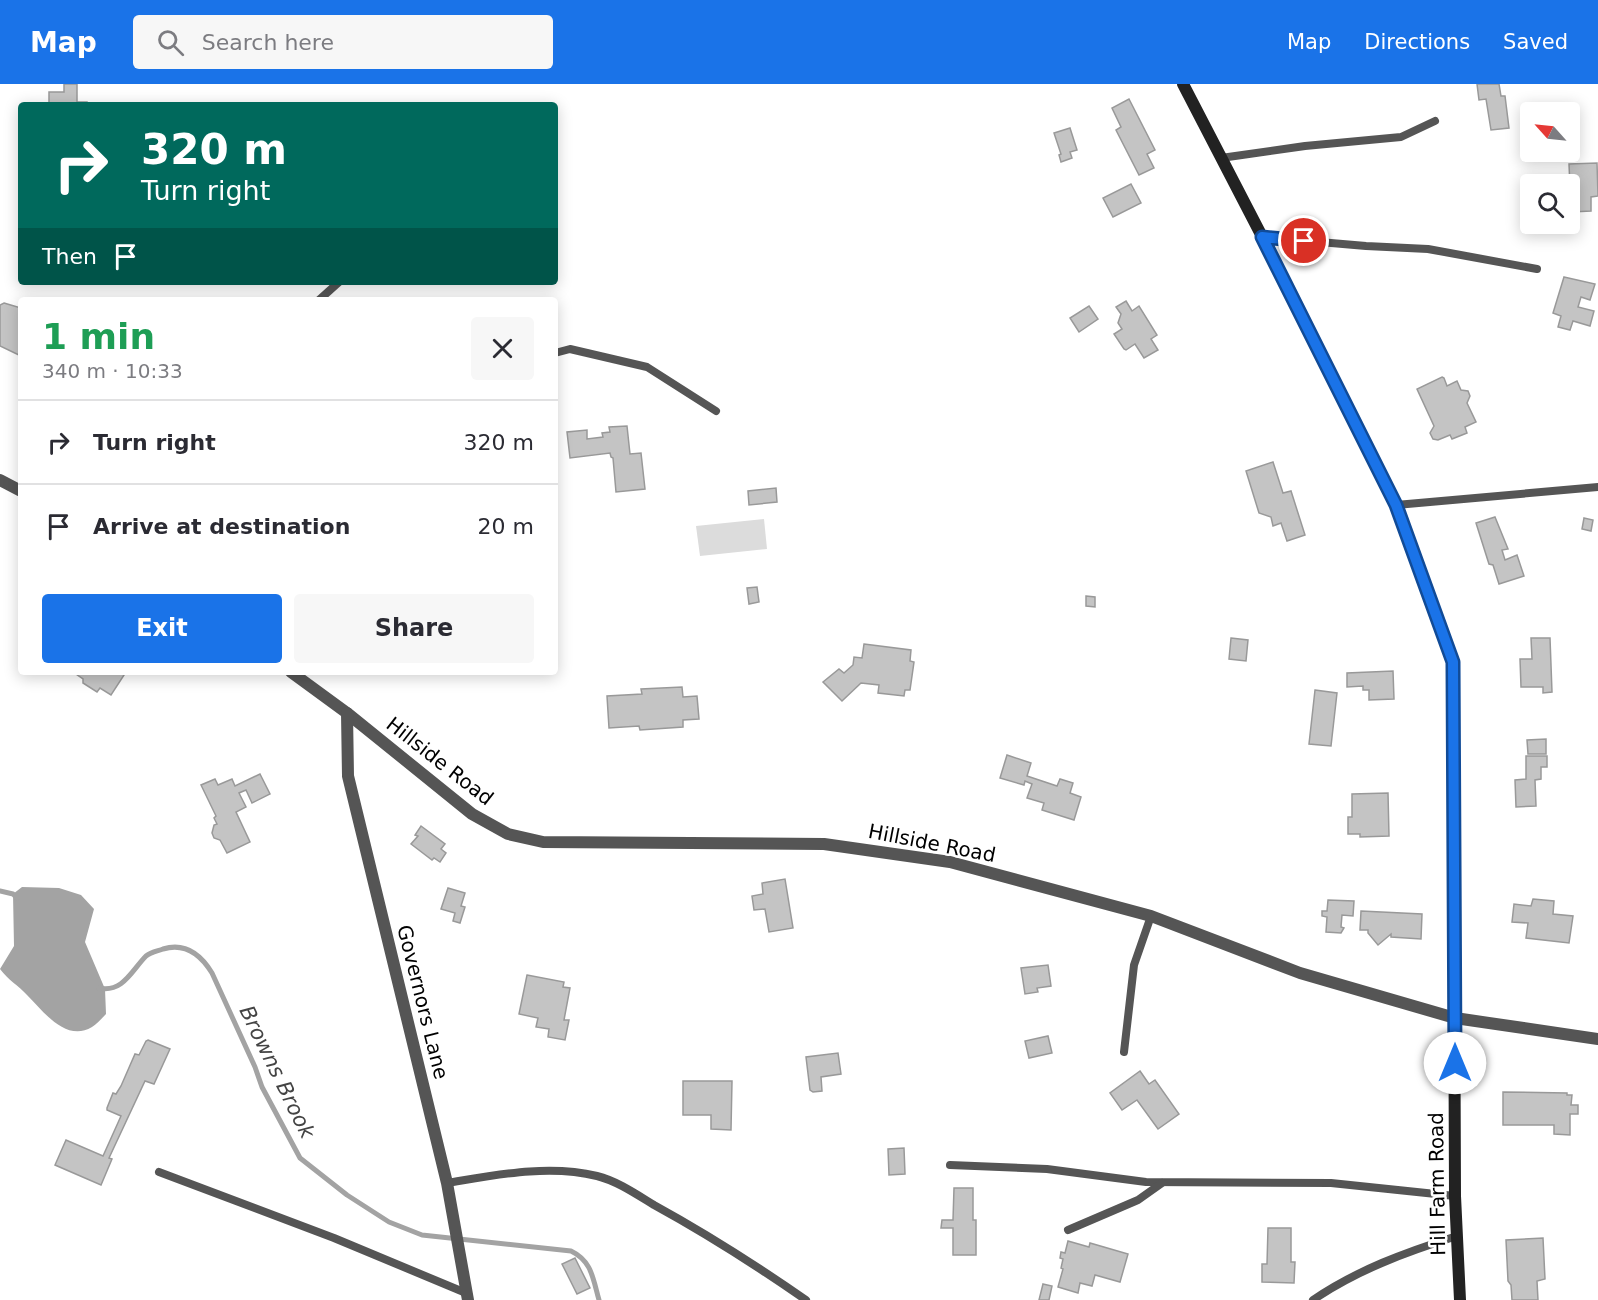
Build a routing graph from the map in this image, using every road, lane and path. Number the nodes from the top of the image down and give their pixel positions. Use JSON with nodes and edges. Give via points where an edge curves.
{"nodes":[{"id":1,"x":1183,"y":84,"type":"edge"},
{"id":2,"x":1435,"y":122,"type":"dead end"},
{"id":3,"x":1221,"y":158,"type":"junction"},
{"id":4,"x":1262,"y":237,"type":"junction"},
{"id":5,"x":1537,"y":269,"type":"dead end"},
{"id":6,"x":336,"y":285,"type":"edge"},
{"id":7,"x":323,"y":297,"type":"edge"},
{"id":8,"x":558,"y":352,"type":"edge"},
{"id":9,"x":716,"y":411,"type":"dead end"},
{"id":10,"x":0,"y":480,"type":"edge"},
{"id":11,"x":1598,"y":487,"type":"edge"},
{"id":12,"x":18,"y":489,"type":"edge"},
{"id":13,"x":1396,"y":505,"type":"junction"},
{"id":14,"x":295,"y":675,"type":"edge"},
{"id":15,"x":347,"y":713,"type":"junction"},
{"id":16,"x":1151,"y":916,"type":"junction"},
{"id":17,"x":1455,"y":1018,"type":"junction"},
{"id":18,"x":1598,"y":1039,"type":"edge"},
{"id":19,"x":1124,"y":1052,"type":"dead end"},
{"id":20,"x":950,"y":1165,"type":"dead end"},
{"id":21,"x":159,"y":1172,"type":"dead end"},
{"id":22,"x":447,"y":1182,"type":"junction"},
{"id":23,"x":1163,"y":1182,"type":"junction"},
{"id":24,"x":1455,"y":1196,"type":"junction"},
{"id":25,"x":1068,"y":1230,"type":"dead end"},
{"id":26,"x":1457,"y":1236,"type":"junction"},
{"id":27,"x":467,"y":1296,"type":"edge"},
{"id":28,"x":806,"y":1300,"type":"edge"},
{"id":29,"x":1313,"y":1300,"type":"edge"},
{"id":30,"x":1460,"y":1300,"type":"edge"}],
"edges":[{"from":1,"to":3,"type":"main road","name":"Hill Farm Road"},
{"from":2,"to":3,"type":"lane","via":[[1401,137]]},
{"from":3,"to":4,"type":"main road","name":"Hill Farm Road"},
{"from":4,"to":5,"type":"lane","via":[[1428,249]]},
{"from":4,"to":13,"type":"main road","name":"Hill Farm Road"},
{"from":6,"to":7,"type":"lane"},
{"from":8,"to":9,"type":"lane","via":[[570,349],[647,367]]},
{"from":10,"to":12,"type":"street"},
{"from":11,"to":13,"type":"lane"},
{"from":13,"to":17,"type":"main road","name":"Hill Farm Road","via":[[1453,662]]},
{"from":14,"to":15,"type":"street","name":"Hillside Road"},
{"from":15,"to":16,"type":"street","name":"Hillside Road","via":[[472,814],[508,834],[543,842],[824,844],[950,862]]},
{"from":15,"to":22,"type":"street","name":"Governors Lane","via":[[348,776]]},
{"from":16,"to":17,"type":"street","name":"Hillside Road","via":[[1300,973]]},
{"from":16,"to":19,"type":"lane","via":[[1134,965]]},
{"from":17,"to":18,"type":"street","name":"Hillside Road"},
{"from":17,"to":24,"type":"main road","name":"Hill Farm Road"},
{"from":20,"to":23,"type":"lane","via":[[1047,1169]]},
{"from":21,"to":27,"type":"lane","via":[[334,1238]]},
{"from":22,"to":27,"type":"street","name":"Governors Lane"},
{"from":22,"to":28,"type":"lane","via":[[522,1171],[598,1176],[681,1220]]},
{"from":23,"to":24,"type":"lane","via":[[1331,1183]]},
{"from":23,"to":25,"type":"lane","via":[[1138,1200]]},
{"from":24,"to":26,"type":"main road","name":"Hill Farm Road"},
{"from":26,"to":29,"type":"lane","via":[[1405,1252],[1338,1283]]},
{"from":26,"to":30,"type":"main road","name":"Hill Farm Road"}]}
